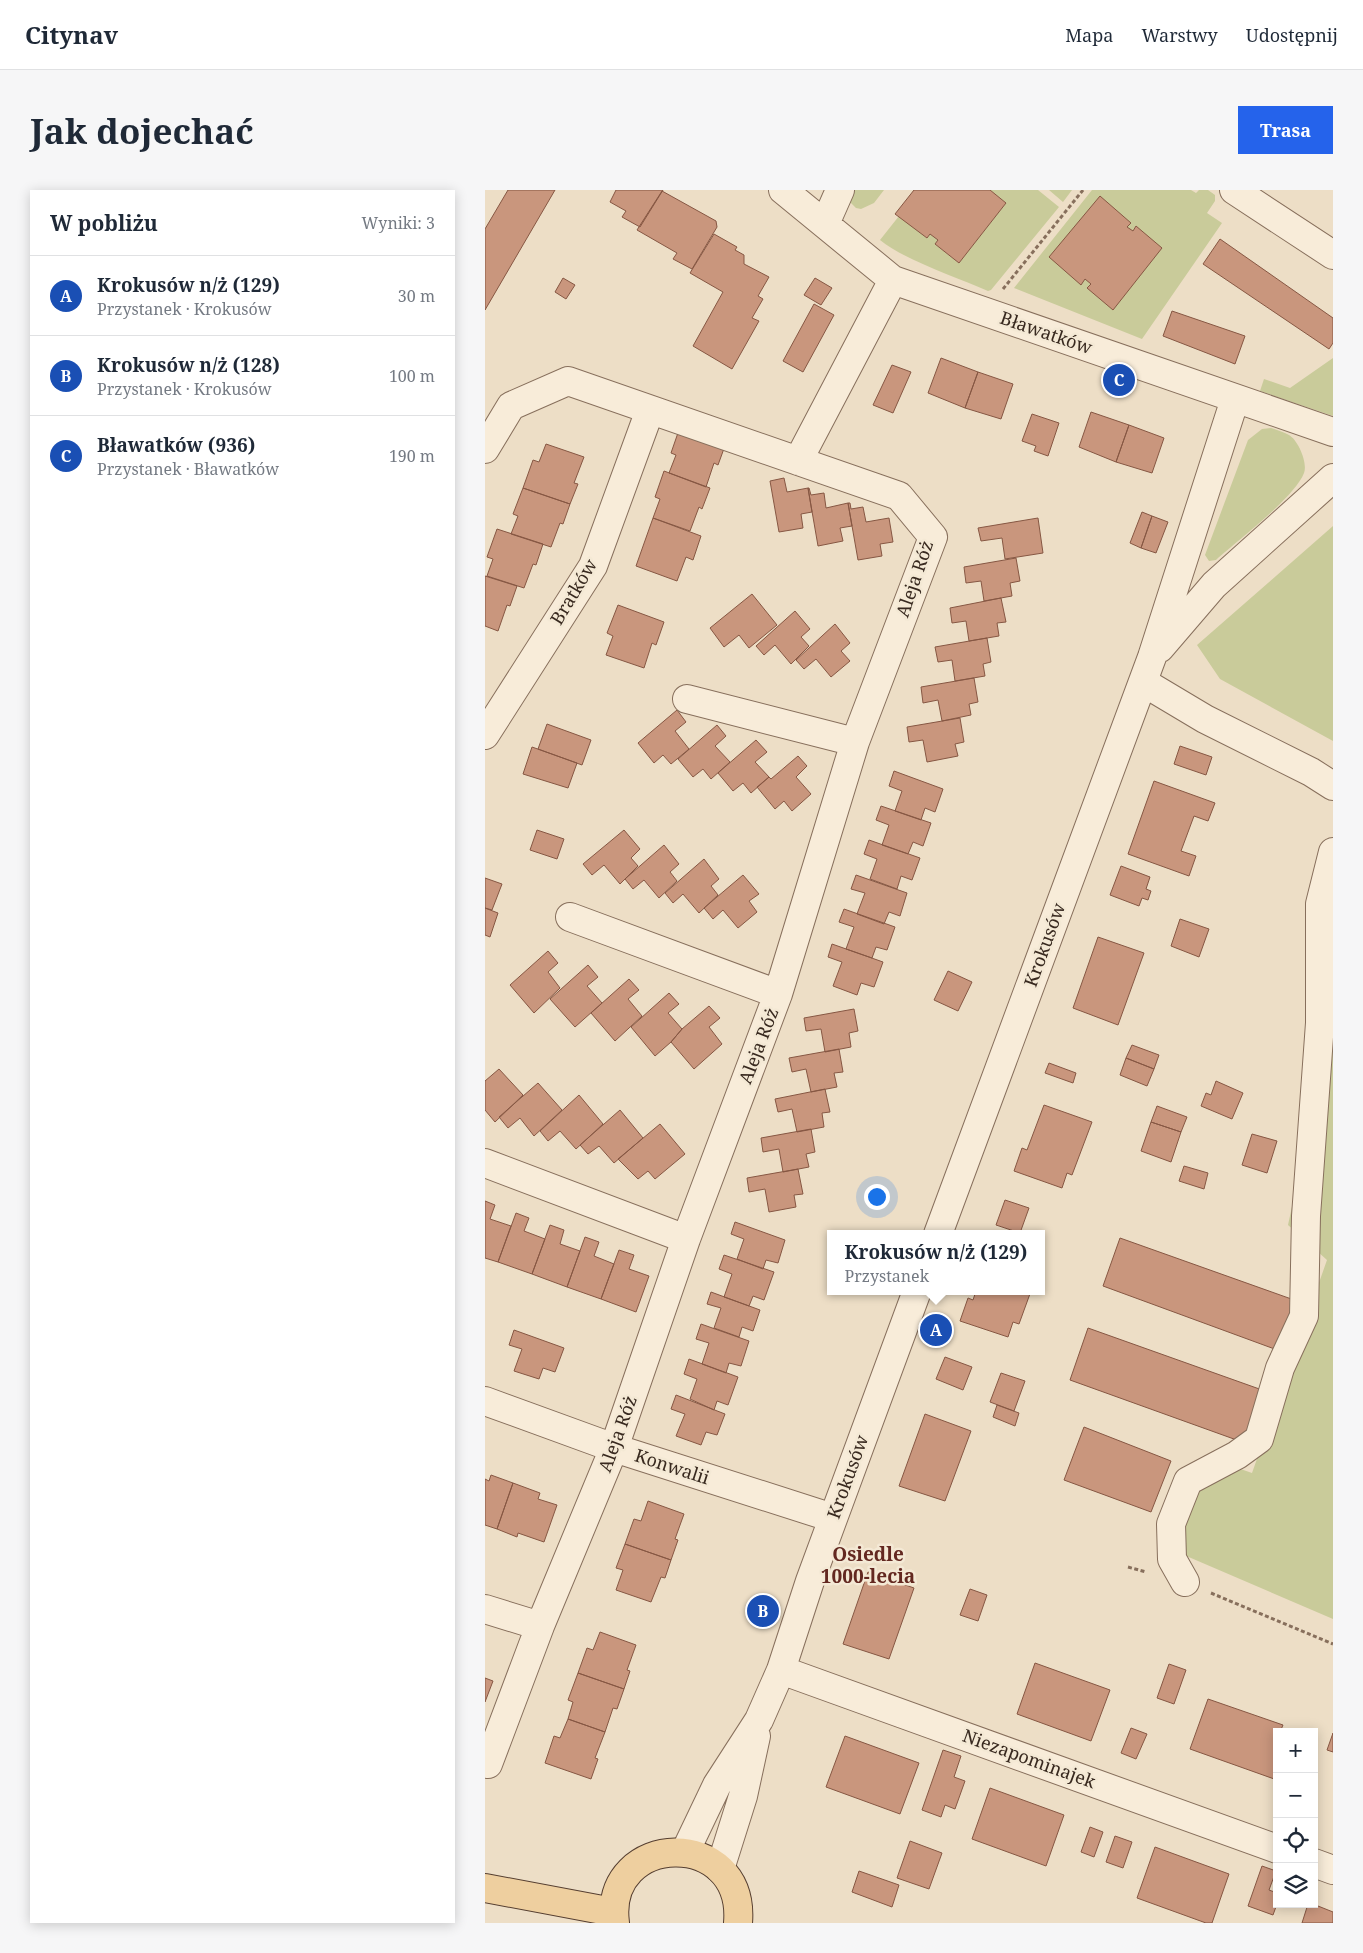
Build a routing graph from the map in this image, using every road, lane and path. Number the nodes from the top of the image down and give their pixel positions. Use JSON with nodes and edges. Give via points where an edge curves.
{"nodes":[{"id":1,"x":783,"y":190,"type":"edge"},
{"id":2,"x":839,"y":190,"type":"edge"},
{"id":3,"x":1083,"y":190,"type":"edge"},
{"id":4,"x":1234,"y":190,"type":"edge"},
{"id":5,"x":825,"y":224,"type":"junction"},
{"id":6,"x":1333,"y":255,"type":"edge"},
{"id":7,"x":893,"y":280,"type":"junction"},
{"id":8,"x":985,"y":312,"type":"junction"},
{"id":9,"x":1235,"y":399,"type":"junction"},
{"id":10,"x":650,"y":410,"type":"junction"},
{"id":11,"x":1333,"y":432,"type":"edge"},
{"id":12,"x":485,"y":449,"type":"edge"},
{"id":13,"x":798,"y":461,"type":"junction"},
{"id":14,"x":1333,"y":478,"type":"edge"},
{"id":15,"x":1152,"y":657,"type":"junction"},
{"id":16,"x":1143,"y":682,"type":"junction"},
{"id":17,"x":687,"y":700,"type":"dead end"},
{"id":18,"x":485,"y":735,"type":"edge"},
{"id":19,"x":855,"y":742,"type":"junction"},
{"id":20,"x":1333,"y":786,"type":"edge"},
{"id":21,"x":1333,"y":852,"type":"edge"},
{"id":22,"x":570,"y":917,"type":"dead end"},
{"id":23,"x":778,"y":994,"type":"junction"},
{"id":24,"x":485,"y":1163,"type":"edge"},
{"id":25,"x":939,"y":1230,"type":"edge"},
{"id":26,"x":687,"y":1239,"type":"junction"},
{"id":27,"x":916,"y":1295,"type":"edge"},
{"id":28,"x":485,"y":1401,"type":"edge"},
{"id":29,"x":614,"y":1448,"type":"junction"},
{"id":30,"x":833,"y":1518,"type":"junction"},
{"id":31,"x":1128,"y":1567,"type":"dead end"},
{"id":32,"x":1185,"y":1582,"type":"junction"},
{"id":33,"x":485,"y":1609,"type":"edge"},
{"id":34,"x":540,"y":1626,"type":"junction"},
{"id":35,"x":1333,"y":1644,"type":"edge"},
{"id":36,"x":781,"y":1670,"type":"junction"},
{"id":37,"x":759,"y":1720,"type":"junction"},
{"id":38,"x":488,"y":1764,"type":"dead end"},
{"id":39,"x":1273,"y":1848,"type":"edge"},
{"id":40,"x":685,"y":1852,"type":"junction"},
{"id":41,"x":1318,"y":1864,"type":"edge"},
{"id":42,"x":720,"y":1869,"type":"junction"},
{"id":43,"x":1333,"y":1870,"type":"edge"},
{"id":44,"x":485,"y":1888,"type":"edge"},
{"id":45,"x":614,"y":1917,"type":"edge"},
{"id":46,"x":738,"y":1923,"type":"edge"}],
"edges":[{"from":1,"to":5,"type":"street","name":"Bławatków"},
{"from":2,"to":5,"type":"street"},
{"from":3,"to":8,"type":"path"},
{"from":4,"to":6,"type":"street"},
{"from":5,"to":7,"type":"street","name":"Bławatków"},
{"from":7,"to":8,"type":"street","name":"Bławatków"},
{"from":7,"to":13,"type":"street"},
{"from":8,"to":9,"type":"street","name":"Bławatków"},
{"from":9,"to":11,"type":"street","name":"Bławatków"},
{"from":9,"to":15,"type":"street","name":"Krokusów"},
{"from":10,"to":12,"type":"street","name":"Aleja Róż","via":[[568,381],[511,406]]},
{"from":10,"to":13,"type":"street","name":"Aleja Róż"},
{"from":10,"to":18,"type":"street","name":"Bratków","via":[[593,566]]},
{"from":13,"to":19,"type":"street","name":"Aleja Róż","via":[[899,496],[933,537]]},
{"from":14,"to":15,"type":"street","via":[[1214,585]]},
{"from":15,"to":16,"type":"street","name":"Krokusów"},
{"from":16,"to":20,"type":"street","via":[[1205,719]]},
{"from":16,"to":25,"type":"street","name":"Krokusów"},
{"from":17,"to":19,"type":"street"},
{"from":19,"to":23,"type":"street","name":"Aleja Róż"},
{"from":21,"to":32,"type":"street","via":[[1320,904],[1320,1024],[1304,1316],[1280,1368],[1259,1439],[1237,1455],[1188,1481],[1171,1524],[1172,1559]]},
{"from":22,"to":23,"type":"street","name":"Aleja Róż"},
{"from":23,"to":26,"type":"street","name":"Aleja Róż"},
{"from":24,"to":26,"type":"street"},
{"from":26,"to":29,"type":"street","name":"Aleja Róż"},
{"from":27,"to":30,"type":"street","name":"Krokusów"},
{"from":28,"to":29,"type":"street","name":"Konwalii"},
{"from":29,"to":30,"type":"street","name":"Konwalii"},
{"from":29,"to":34,"type":"street","name":"Aleja Róż"},
{"from":30,"to":36,"type":"street","name":"Krokusów"},
{"from":31,"to":32,"type":"path"},
{"from":32,"to":35,"type":"path"},
{"from":33,"to":34,"type":"street"},
{"from":34,"to":38,"type":"street","name":"Aleja Róż"},
{"from":36,"to":37,"type":"street","name":"Krokusów"},
{"from":36,"to":39,"type":"street","name":"Niezapominajek"},
{"from":37,"to":40,"type":"street","name":"Krokusów","via":[[717,1785]]},
{"from":37,"to":42,"type":"street","name":"Krokusów","via":[[743,1796]]},
{"from":40,"to":42,"type":"main road","via":[[702,1856]]},
{"from":40,"to":45,"type":"main road","via":[[667,1852],[636,1866],[620,1887]]},
{"from":41,"to":43,"type":"street"},
{"from":42,"to":46,"type":"main road","via":[[736,1894]]},
{"from":44,"to":45,"type":"main road"}]}
